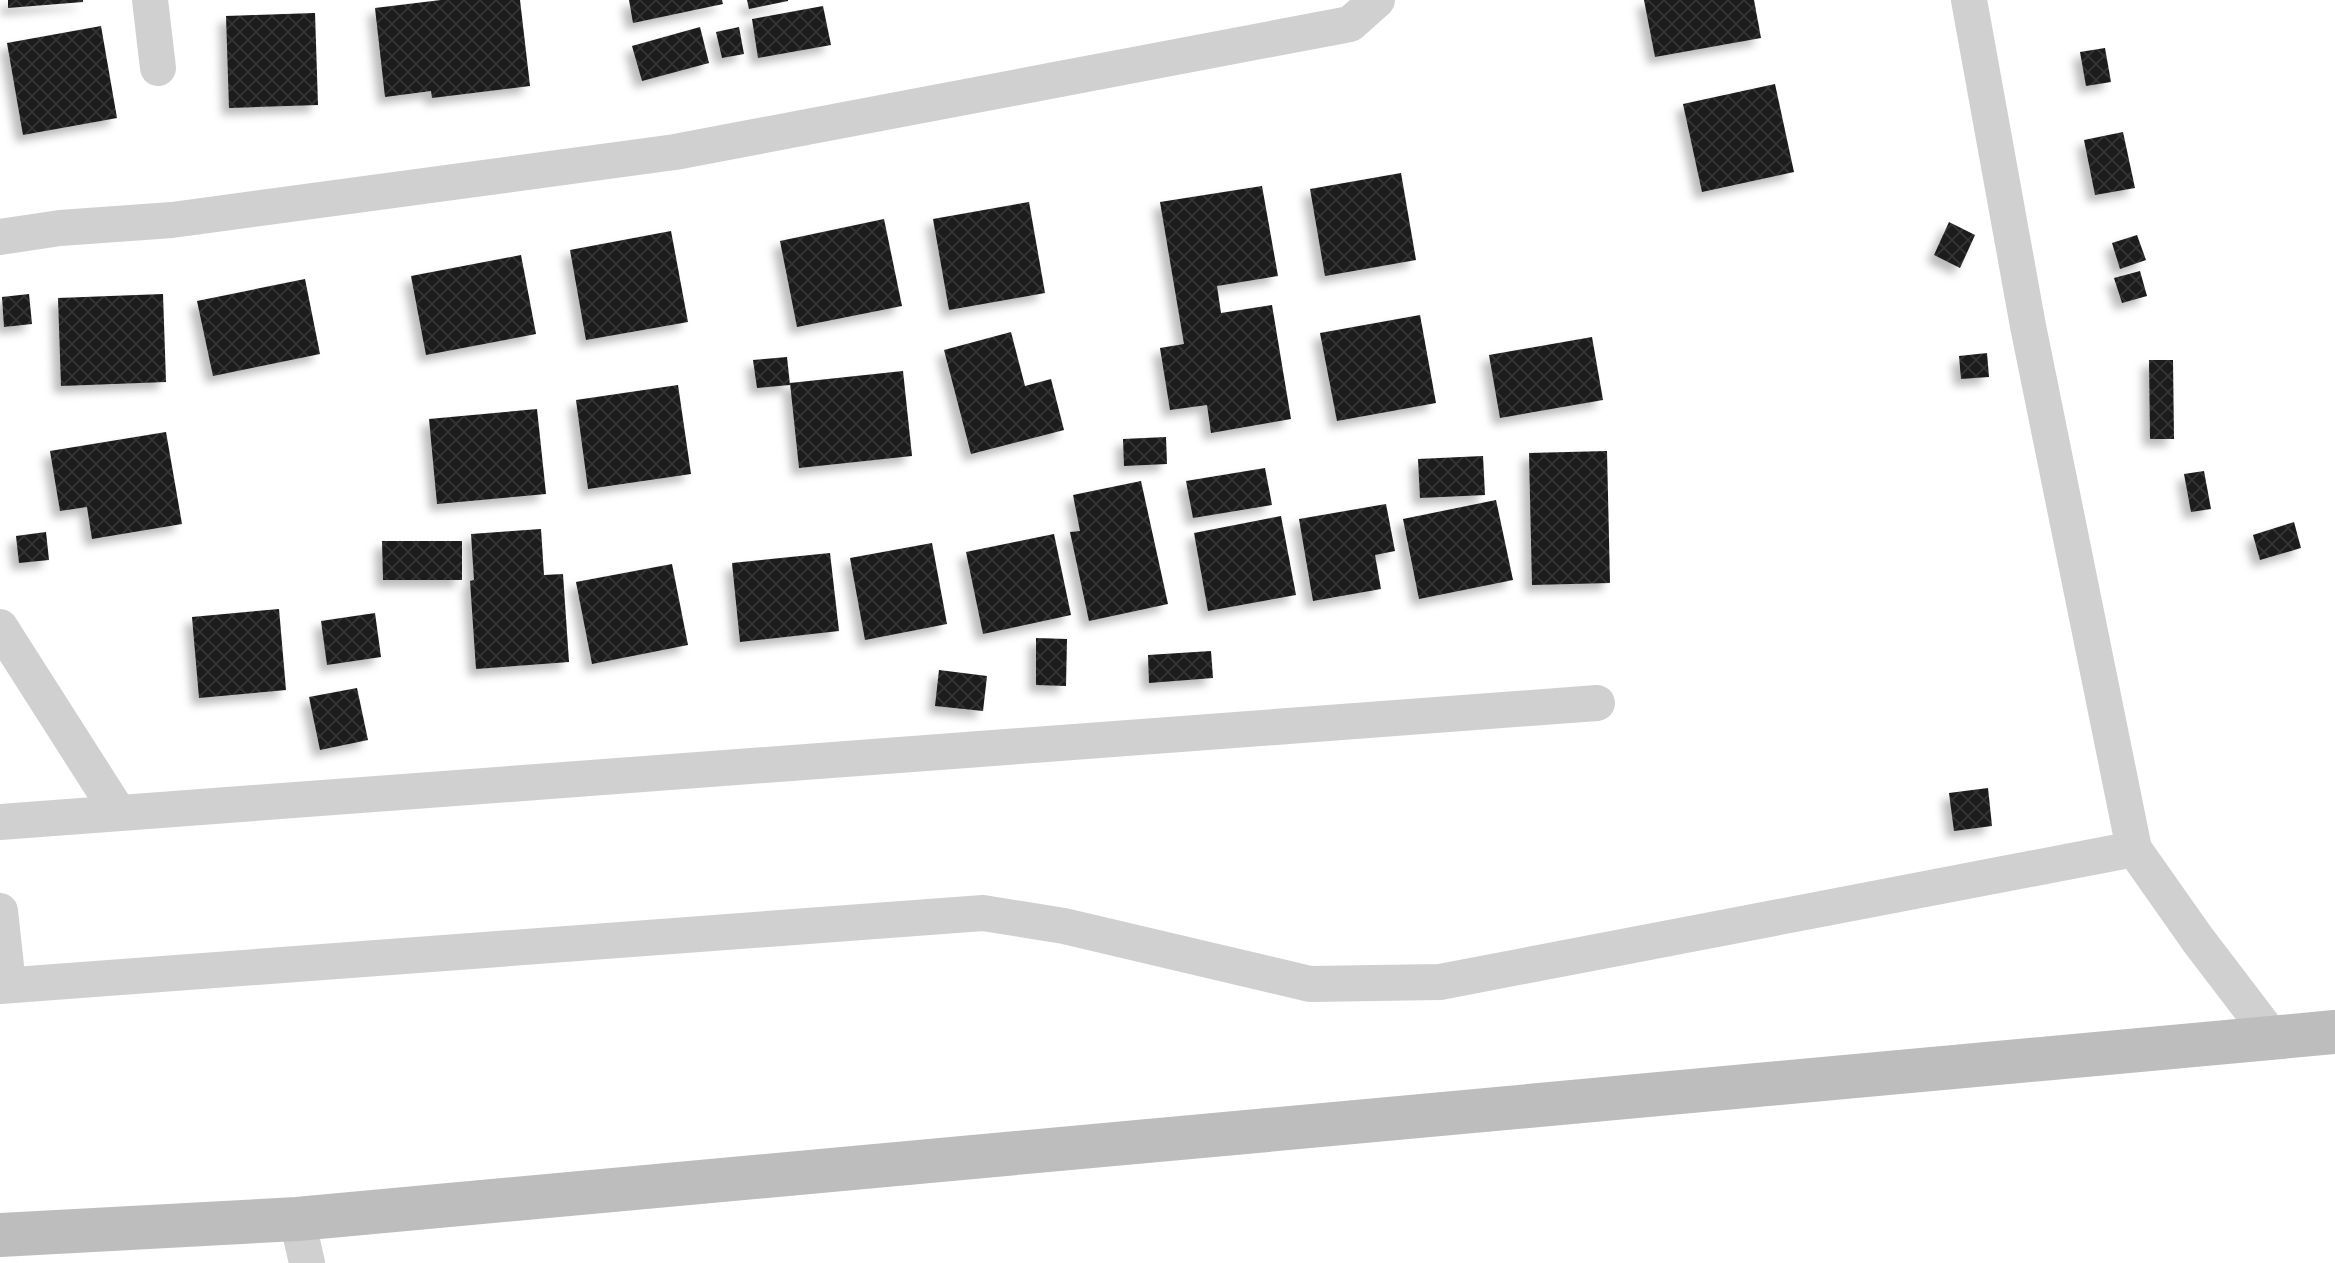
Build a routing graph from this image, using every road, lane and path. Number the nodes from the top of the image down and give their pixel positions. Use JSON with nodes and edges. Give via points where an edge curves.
{"nodes":[{"id":1,"x":150,"y":0,"type":"edge"},
{"id":2,"x":1377,"y":0,"type":"edge"},
{"id":3,"x":1969,"y":0,"type":"edge"},
{"id":4,"x":158,"y":68,"type":"dead end"},
{"id":5,"x":0,"y":237,"type":"edge"},
{"id":6,"x":0,"y":627,"type":"edge"},
{"id":7,"x":1597,"y":703,"type":"dead end"},
{"id":8,"x":118,"y":812,"type":"junction"},
{"id":9,"x":0,"y":822,"type":"edge"},
{"id":10,"x":2134,"y":849,"type":"junction"},
{"id":11,"x":0,"y":911,"type":"edge"},
{"id":12,"x":4,"y":985,"type":"edge"},
{"id":13,"x":2335,"y":1032,"type":"edge"},
{"id":14,"x":2272,"y":1037,"type":"junction"},
{"id":15,"x":297,"y":1219,"type":"junction"},
{"id":16,"x":0,"y":1235,"type":"edge"},
{"id":17,"x":307,"y":1263,"type":"edge"}],
"edges":[{"from":1,"to":4,"type":"street"},
{"from":2,"to":5,"type":"street","via":[[1350,24],[675,152],[172,220]]},
{"from":3,"to":10,"type":"street","via":[[2028,326]]},
{"from":6,"to":8,"type":"street"},
{"from":7,"to":8,"type":"street"},
{"from":8,"to":9,"type":"street"},
{"from":10,"to":12,"type":"street","via":[[1440,982],[1310,984],[1064,926],[983,913]]},
{"from":10,"to":14,"type":"street"},
{"from":11,"to":12,"type":"street"},
{"from":13,"to":14,"type":"main road"},
{"from":14,"to":15,"type":"main road"},
{"from":15,"to":16,"type":"main road"},
{"from":15,"to":17,"type":"street"}]}
